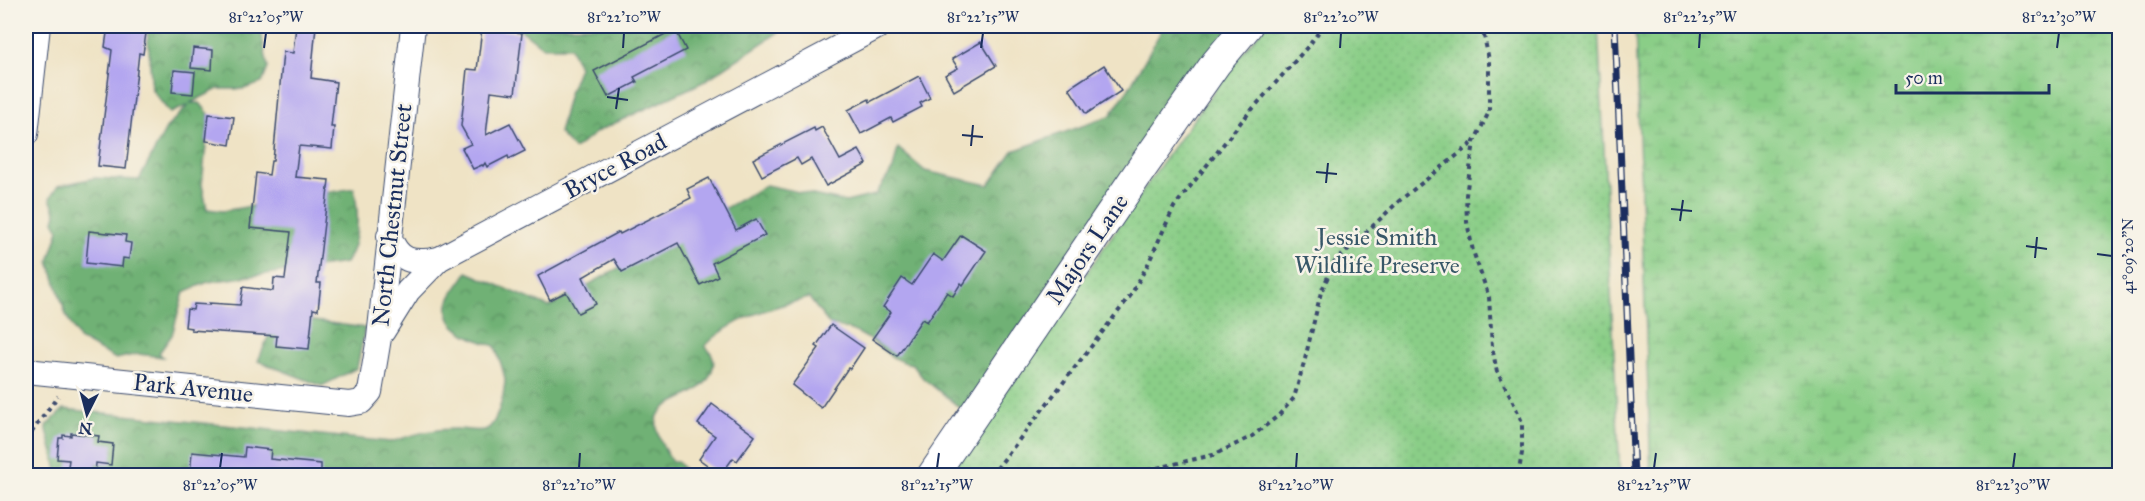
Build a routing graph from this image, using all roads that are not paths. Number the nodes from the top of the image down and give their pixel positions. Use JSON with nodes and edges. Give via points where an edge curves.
{"nodes":[{"id":1,"x":413,"y":26,"type":"edge"},
{"id":2,"x":879,"y":26,"type":"edge"},
{"id":3,"x":1247,"y":26,"type":"edge"},
{"id":4,"x":33,"y":30,"type":"edge"},
{"id":5,"x":26,"y":134,"type":"edge"},
{"id":6,"x":389,"y":236,"type":"junction"},
{"id":7,"x":438,"y":260,"type":"junction"},
{"id":8,"x":379,"y":338,"type":"junction"},
{"id":9,"x":26,"y":371,"type":"edge"},
{"id":10,"x":361,"y":402,"type":"joint"},
{"id":11,"x":932,"y":476,"type":"edge"}],
"edges":[{"from":1,"to":6,"type":"street","name":"North Chestnut Street"},
{"from":2,"to":7,"type":"street","name":"Bryce Road"},
{"from":3,"to":11,"type":"street","name":"Majors Lane","via":[[1139,172]]},
{"from":4,"to":5,"type":"street"},
{"from":6,"to":7,"type":"street","via":[[402,257],[423,262]]},
{"from":6,"to":8,"type":"street","name":"North Chestnut Street"},
{"from":7,"to":8,"type":"street","name":"Bryce Road","via":[[408,291]]},
{"from":8,"to":10,"type":"street","name":"North Chestnut Street","via":[[370,392]]},
{"from":9,"to":10,"type":"street","name":"Park Avenue","via":[[349,404]]}]}
